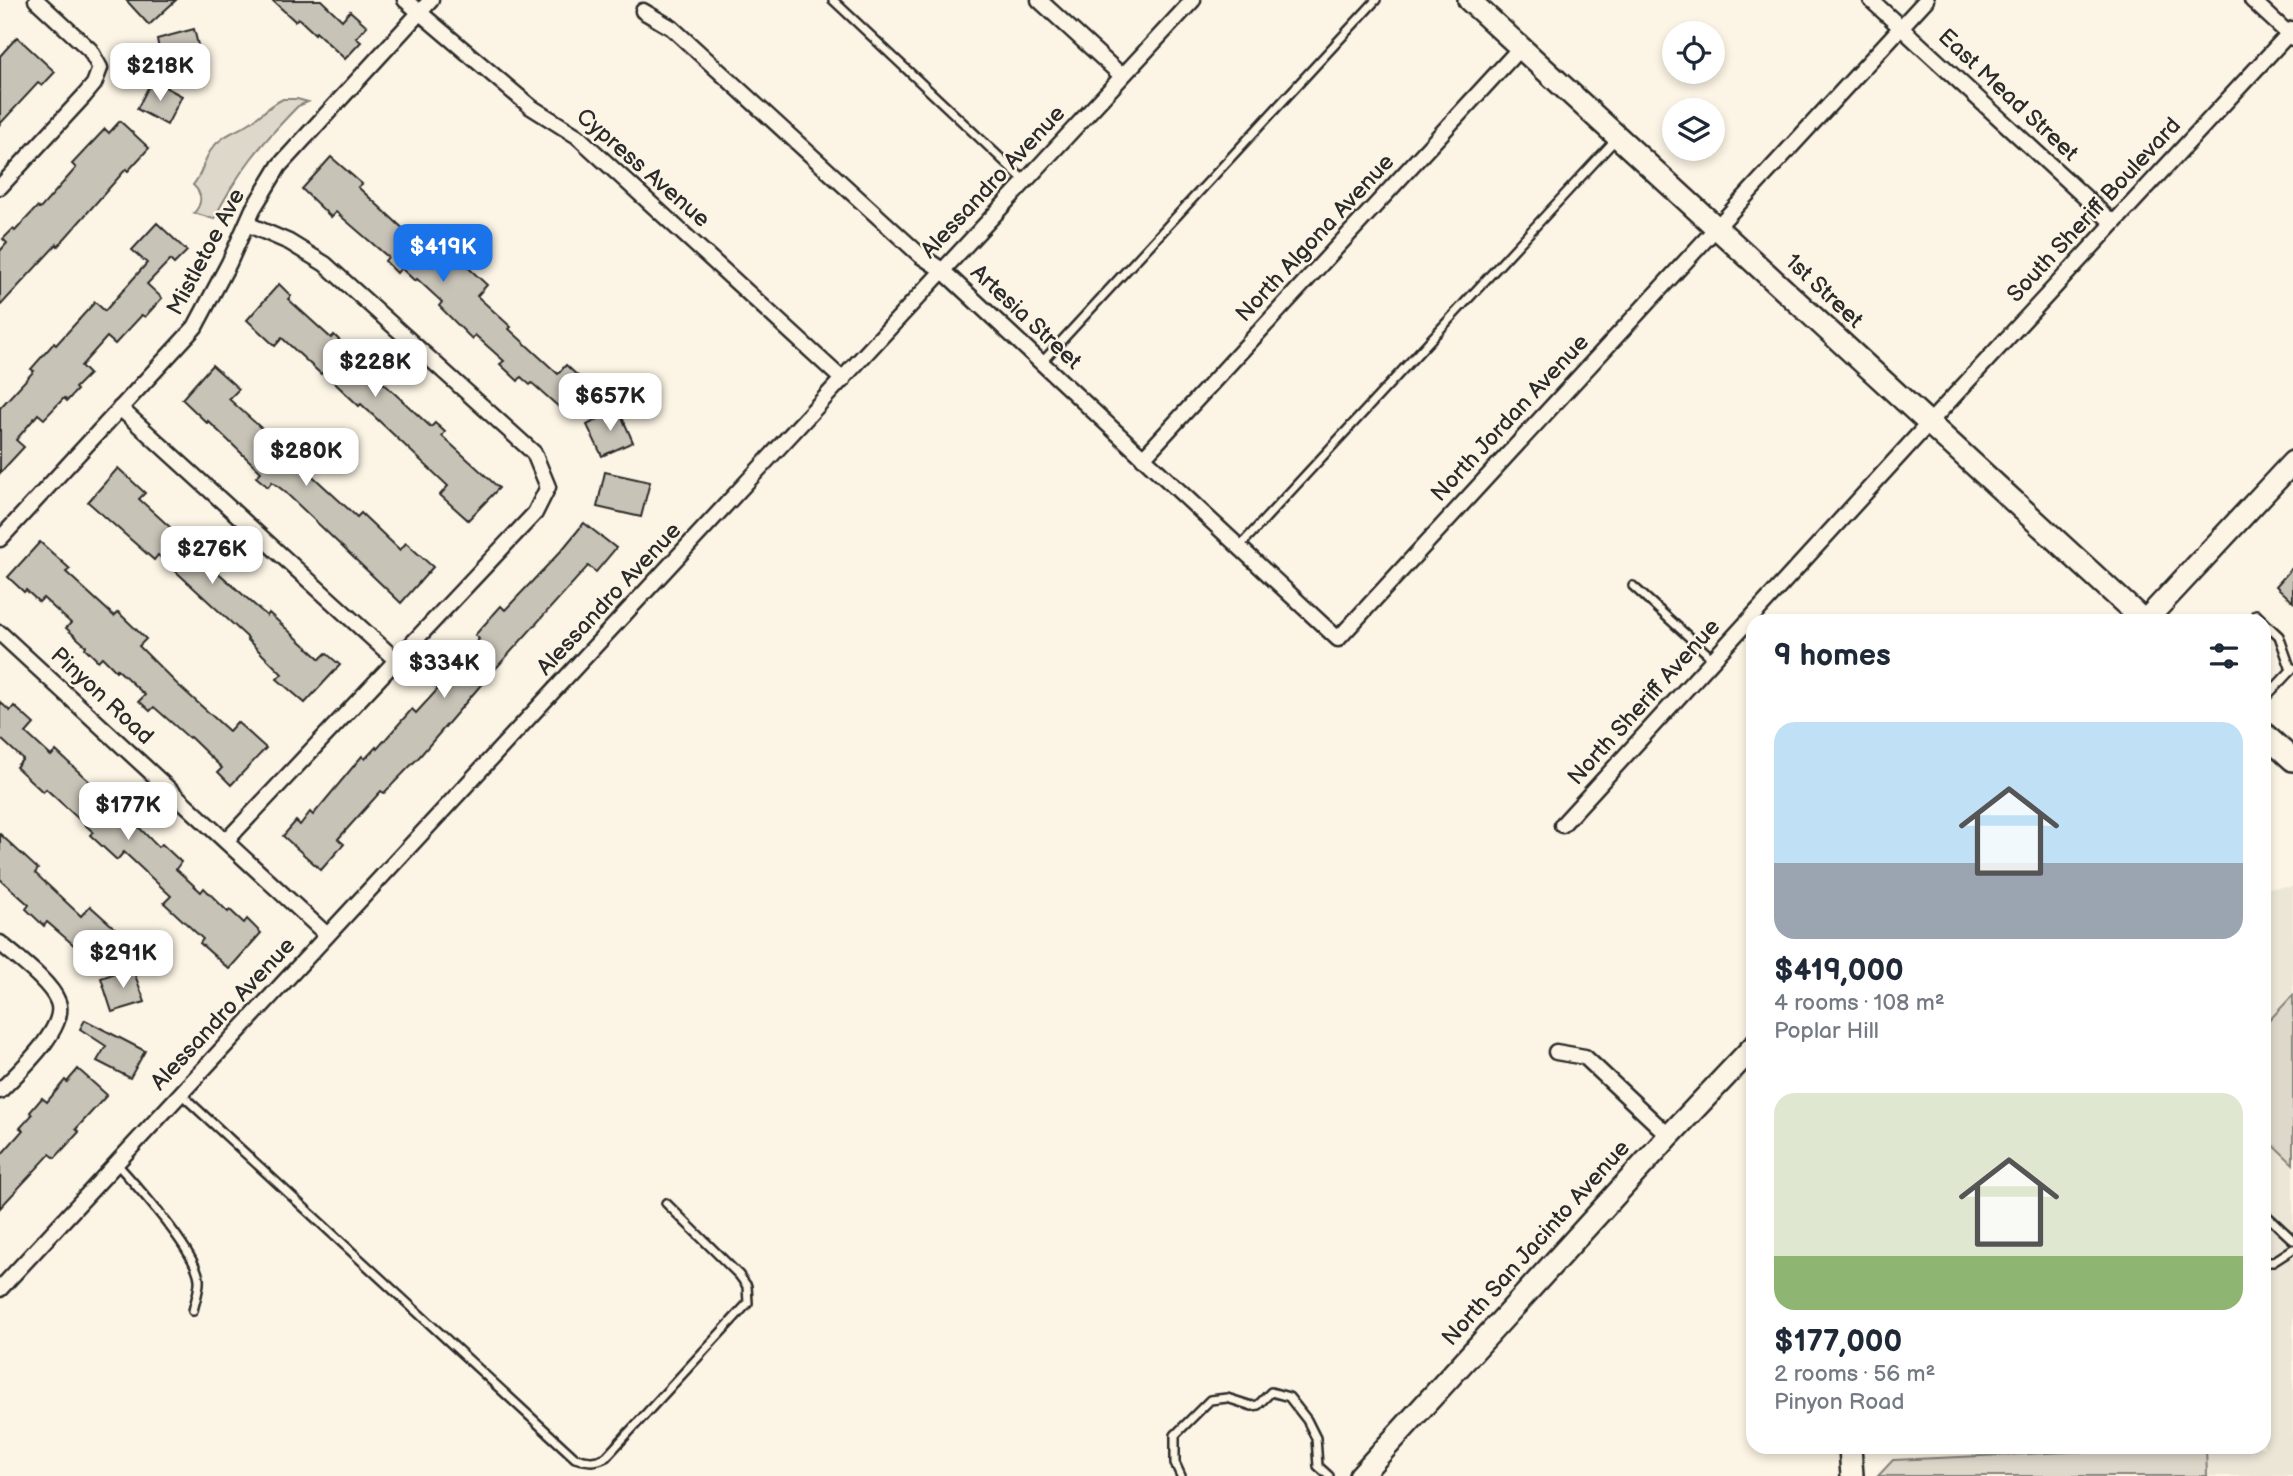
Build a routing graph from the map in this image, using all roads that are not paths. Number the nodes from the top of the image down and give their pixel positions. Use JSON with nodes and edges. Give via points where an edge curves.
{"nodes":[{"id":1,"x":36,"y":0,"type":"edge"},
{"id":2,"x":405,"y":0,"type":"edge"},
{"id":3,"x":431,"y":0,"type":"edge"},
{"id":4,"x":833,"y":0,"type":"edge"},
{"id":5,"x":1039,"y":0,"type":"edge"},
{"id":6,"x":1193,"y":0,"type":"edge"},
{"id":7,"x":1376,"y":0,"type":"edge"},
{"id":8,"x":1469,"y":0,"type":"edge"},
{"id":9,"x":1871,"y":0,"type":"edge"},
{"id":10,"x":1926,"y":0,"type":"edge"},
{"id":11,"x":2252,"y":0,"type":"edge"},
{"id":12,"x":643,"y":11,"type":"dead end"},
{"id":13,"x":419,"y":13,"type":"junction"},
{"id":14,"x":1901,"y":27,"type":"junction"},
{"id":15,"x":2291,"y":33,"type":"edge"},
{"id":16,"x":1520,"y":48,"type":"junction"},
{"id":17,"x":1122,"y":76,"type":"junction"},
{"id":18,"x":1617,"y":137,"type":"junction"},
{"id":19,"x":1025,"y":181,"type":"junction"},
{"id":20,"x":0,"y":187,"type":"edge"},
{"id":21,"x":2113,"y":223,"type":"junction"},
{"id":22,"x":247,"y":224,"type":"junction"},
{"id":23,"x":1716,"y":228,"type":"junction"},
{"id":24,"x":942,"y":270,"type":"junction"},
{"id":25,"x":1041,"y":363,"type":"junction"},
{"id":26,"x":843,"y":380,"type":"junction"},
{"id":27,"x":120,"y":408,"type":"junction"},
{"id":28,"x":1929,"y":423,"type":"junction"},
{"id":29,"x":1143,"y":458,"type":"junction"},
{"id":30,"x":2293,"y":462,"type":"edge"},
{"id":31,"x":0,"y":539,"type":"edge"},
{"id":32,"x":1239,"y":547,"type":"junction"},
{"id":33,"x":1633,"y":586,"type":"dead end"},
{"id":34,"x":1754,"y":614,"type":"edge"},
{"id":35,"x":2136,"y":614,"type":"edge"},
{"id":36,"x":2151,"y":614,"type":"edge"},
{"id":37,"x":1746,"y":623,"type":"edge"},
{"id":38,"x":2271,"y":629,"type":"edge"},
{"id":39,"x":0,"y":633,"type":"edge"},
{"id":40,"x":1338,"y":639,"type":"joint"},
{"id":41,"x":1713,"y":659,"type":"junction"},
{"id":42,"x":396,"y":660,"type":"junction"},
{"id":43,"x":2292,"y":669,"type":"edge"},
{"id":44,"x":2271,"y":692,"type":"edge"},
{"id":45,"x":2271,"y":740,"type":"edge"},
{"id":46,"x":2293,"y":760,"type":"edge"},
{"id":47,"x":1562,"y":825,"type":"dead end"},
{"id":48,"x":226,"y":841,"type":"junction"},
{"id":49,"x":327,"y":935,"type":"junction"},
{"id":50,"x":0,"y":943,"type":"edge"},
{"id":51,"x":1556,"y":1052,"type":"dead end"},
{"id":52,"x":1746,"y":1054,"type":"edge"},
{"id":53,"x":0,"y":1091,"type":"edge"},
{"id":54,"x":181,"y":1093,"type":"junction"},
{"id":55,"x":1669,"y":1136,"type":"junction"},
{"id":56,"x":117,"y":1163,"type":"junction"},
{"id":57,"x":666,"y":1203,"type":"dead end"},
{"id":58,"x":2271,"y":1220,"type":"edge"},
{"id":59,"x":2293,"y":1240,"type":"edge"},
{"id":60,"x":2293,"y":1249,"type":"edge"},
{"id":61,"x":2271,"y":1262,"type":"edge"},
{"id":62,"x":0,"y":1289,"type":"edge"},
{"id":63,"x":193,"y":1311,"type":"dead end"},
{"id":64,"x":1850,"y":1454,"type":"edge"},
{"id":65,"x":1181,"y":1476,"type":"edge"},
{"id":66,"x":1329,"y":1476,"type":"edge"},
{"id":67,"x":1360,"y":1476,"type":"edge"},
{"id":68,"x":1852,"y":1476,"type":"edge"}],
"edges":[{"from":1,"to":20,"type":"street","via":[[90,50],[100,68],[94,84]]},
{"from":2,"to":13,"type":"street","name":"Cypress Avenue"},
{"from":3,"to":13,"type":"street","name":"Mistletoe Ave"},
{"from":4,"to":19,"type":"lane"},
{"from":5,"to":17,"type":"street"},
{"from":6,"to":17,"type":"street","name":"Alessandro Avenue"},
{"from":7,"to":25,"type":"lane"},
{"from":8,"to":16,"type":"street","name":"1st Street"},
{"from":9,"to":14,"type":"street","name":"East Mead Street"},
{"from":10,"to":14,"type":"street","name":"North Jordan Avenue"},
{"from":11,"to":15,"type":"street"},
{"from":12,"to":24,"type":"street","name":"Artesia Street","via":[[672,28],[921,256]]},
{"from":13,"to":22,"type":"street","name":"Mistletoe Ave","via":[[279,166]]},
{"from":13,"to":26,"type":"street","name":"Cypress Avenue","via":[[531,107],[577,136]]},
{"from":14,"to":21,"type":"street","name":"East Mead Street"},
{"from":14,"to":23,"type":"street","name":"North Jordan Avenue"},
{"from":15,"to":21,"type":"street","name":"South Sheriff Boulevard"},
{"from":16,"to":18,"type":"street","name":"1st Street"},
{"from":16,"to":29,"type":"street","name":"North Algona Avenue"},
{"from":17,"to":19,"type":"street","name":"Alessandro Avenue"},
{"from":18,"to":23,"type":"street","name":"1st Street"},
{"from":18,"to":32,"type":"lane"},
{"from":19,"to":24,"type":"street","name":"Alessandro Avenue"},
{"from":21,"to":28,"type":"street","name":"South Sheriff Boulevard"},
{"from":22,"to":27,"type":"street","name":"Mistletoe Ave","via":[[195,327]]},
{"from":22,"to":42,"type":"street","via":[[326,264],[534,453],[548,487],[536,513]]},
{"from":23,"to":28,"type":"street","name":"1st Street"},
{"from":23,"to":40,"type":"street","name":"North Jordan Avenue"},
{"from":24,"to":25,"type":"street","name":"Artesia Street"},
{"from":24,"to":26,"type":"street","name":"Alessandro Avenue"},
{"from":25,"to":29,"type":"street","name":"Artesia Street"},
{"from":26,"to":49,"type":"street","name":"Alessandro Avenue"},
{"from":27,"to":31,"type":"street","name":"Mistletoe Ave"},
{"from":27,"to":42,"type":"street"},
{"from":28,"to":34,"type":"street","name":"North Sheriff Avenue"},
{"from":28,"to":35,"type":"street","name":"1st Street"},
{"from":29,"to":32,"type":"street","name":"Artesia Street"},
{"from":30,"to":36,"type":"street"},
{"from":32,"to":40,"type":"street","name":"Artesia Street"},
{"from":33,"to":41,"type":"lane"},
{"from":37,"to":41,"type":"street","name":"North Sheriff Avenue"},
{"from":38,"to":43,"type":"lane","via":[[2279,636]]},
{"from":39,"to":48,"type":"street","name":"Pinyon Road"},
{"from":41,"to":47,"type":"street","name":"North Sheriff Avenue"},
{"from":42,"to":48,"type":"street"},
{"from":43,"to":44,"type":"lane"},
{"from":45,"to":46,"type":"street"},
{"from":48,"to":49,"type":"street","name":"Pinyon Road"},
{"from":49,"to":54,"type":"street","name":"Alessandro Avenue"},
{"from":50,"to":53,"type":"street","via":[[47,986],[60,1014],[54,1030]]},
{"from":51,"to":55,"type":"street","via":[[1585,1057]]},
{"from":52,"to":55,"type":"street","name":"North San Jacinto Avenue"},
{"from":54,"to":56,"type":"street","name":"Alessandro Avenue"},
{"from":54,"to":57,"type":"lane","via":[[575,1458],[598,1461],[606,1457],[748,1303],[747,1286],[739,1275]]},
{"from":55,"to":67,"type":"street","name":"North San Jacinto Avenue"},
{"from":56,"to":62,"type":"street","name":"Alessandro Avenue"},
{"from":56,"to":63,"type":"lane","via":[[152,1202],[195,1266],[199,1280]]},
{"from":58,"to":59,"type":"lane"},
{"from":60,"to":61,"type":"lane"},
{"from":64,"to":68,"type":"street"},
{"from":65,"to":66,"type":"lane","via":[[1175,1463],[1175,1435],[1210,1400],[1227,1398],[1252,1406],[1271,1392],[1289,1397],[1307,1420],[1316,1438],[1318,1466]]}]}
